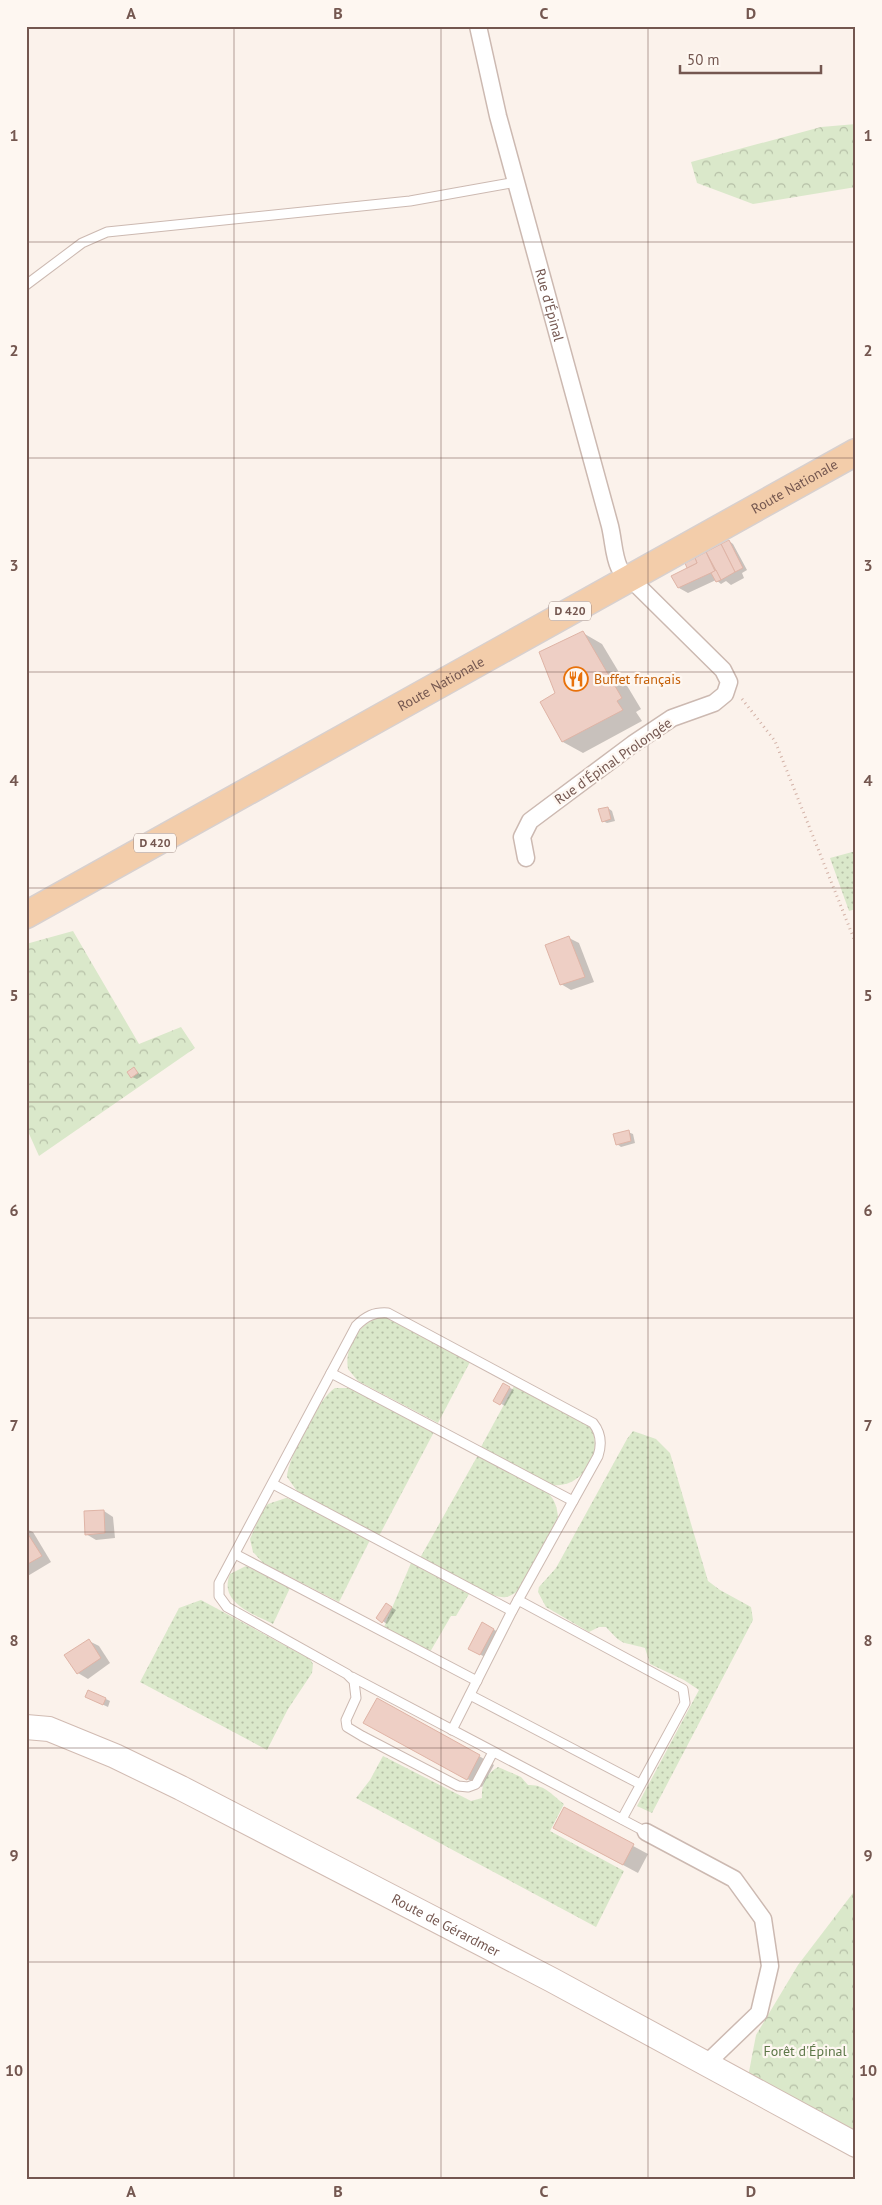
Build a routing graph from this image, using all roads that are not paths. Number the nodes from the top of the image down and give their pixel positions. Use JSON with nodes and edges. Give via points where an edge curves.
{"nodes":[{"id":1,"x":478,"y":26,"type":"edge"},
{"id":2,"x":516,"y":182,"type":"junction"},
{"id":3,"x":26,"y":285,"type":"edge"},
{"id":4,"x":856,"y":452,"type":"edge"},
{"id":5,"x":626,"y":580,"type":"junction"},
{"id":6,"x":526,"y":858,"type":"dead end"},
{"id":7,"x":26,"y":915,"type":"edge"},
{"id":8,"x":331,"y":1373,"type":"junction"},
{"id":9,"x":273,"y":1484,"type":"junction"},
{"id":10,"x":573,"y":1501,"type":"junction"},
{"id":11,"x":235,"y":1554,"type":"junction"},
{"id":12,"x":518,"y":1600,"type":"junction"},
{"id":13,"x":512,"y":1611,"type":"junction"},
{"id":14,"x":347,"y":1674,"type":"junction"},
{"id":15,"x":477,"y":1681,"type":"junction"},
{"id":16,"x":470,"y":1696,"type":"junction"},
{"id":17,"x":26,"y":1727,"type":"edge"},
{"id":18,"x":452,"y":1730,"type":"junction"},
{"id":19,"x":493,"y":1752,"type":"junction"},
{"id":20,"x":640,"y":1784,"type":"junction"},
{"id":21,"x":622,"y":1819,"type":"junction"},
{"id":22,"x":646,"y":1832,"type":"joint"},
{"id":23,"x":706,"y":2064,"type":"junction"},
{"id":24,"x":856,"y":2145,"type":"edge"}],
"edges":[{"from":1,"to":2,"type":"street","name":"Rue d’Épinal"},
{"from":2,"to":3,"type":"lane","via":[[410,201],[107,232],[82,243]]},
{"from":2,"to":5,"type":"street","name":"Rue d’Épinal","via":[[620,572]]},
{"from":4,"to":5,"type":"main road","name":"Route Nationale","number":"D 420"},
{"from":5,"to":6,"type":"street","name":"Rue d'Épinal Prolongée","via":[[638,586],[724,670],[729,682],[725,694],[714,703],[672,718],[656,728],[530,821],[522,837]]},
{"from":5,"to":7,"type":"main road","name":"Route Nationale","number":"D 420"},
{"from":8,"to":9,"type":"lane"},
{"from":8,"to":10,"type":"lane"},
{"from":8,"to":10,"type":"lane","via":[[356,1326],[365,1317],[378,1312],[388,1313],[406,1322],[593,1422],[598,1429],[601,1447]]},
{"from":9,"to":11,"type":"lane"},
{"from":9,"to":13,"type":"lane"},
{"from":10,"to":12,"type":"lane"},
{"from":11,"to":14,"type":"lane","via":[[219,1583],[219,1596],[227,1607]]},
{"from":11,"to":15,"type":"lane"},
{"from":12,"to":13,"type":"lane"},
{"from":12,"to":20,"type":"lane","via":[[683,1689],[685,1703]]},
{"from":13,"to":15,"type":"lane"},
{"from":14,"to":18,"type":"lane"},
{"from":14,"to":19,"type":"lane","via":[[354,1681],[356,1698],[346,1720],[347,1727],[362,1736],[458,1786],[468,1788],[476,1784]]},
{"from":15,"to":16,"type":"lane"},
{"from":16,"to":18,"type":"lane"},
{"from":16,"to":20,"type":"lane"},
{"from":17,"to":23,"type":"main road","name":"Route de Gérardmer","via":[[49,1729],[140,1768],[552,1980]]},
{"from":18,"to":19,"type":"lane"},
{"from":19,"to":21,"type":"lane"},
{"from":20,"to":21,"type":"lane"},
{"from":21,"to":22,"type":"lane"},
{"from":22,"to":23,"type":"street","via":[[734,1879],[763,1919],[770,1966],[759,2014]]},
{"from":23,"to":24,"type":"main road","name":"Route de Gérardmer"}]}
